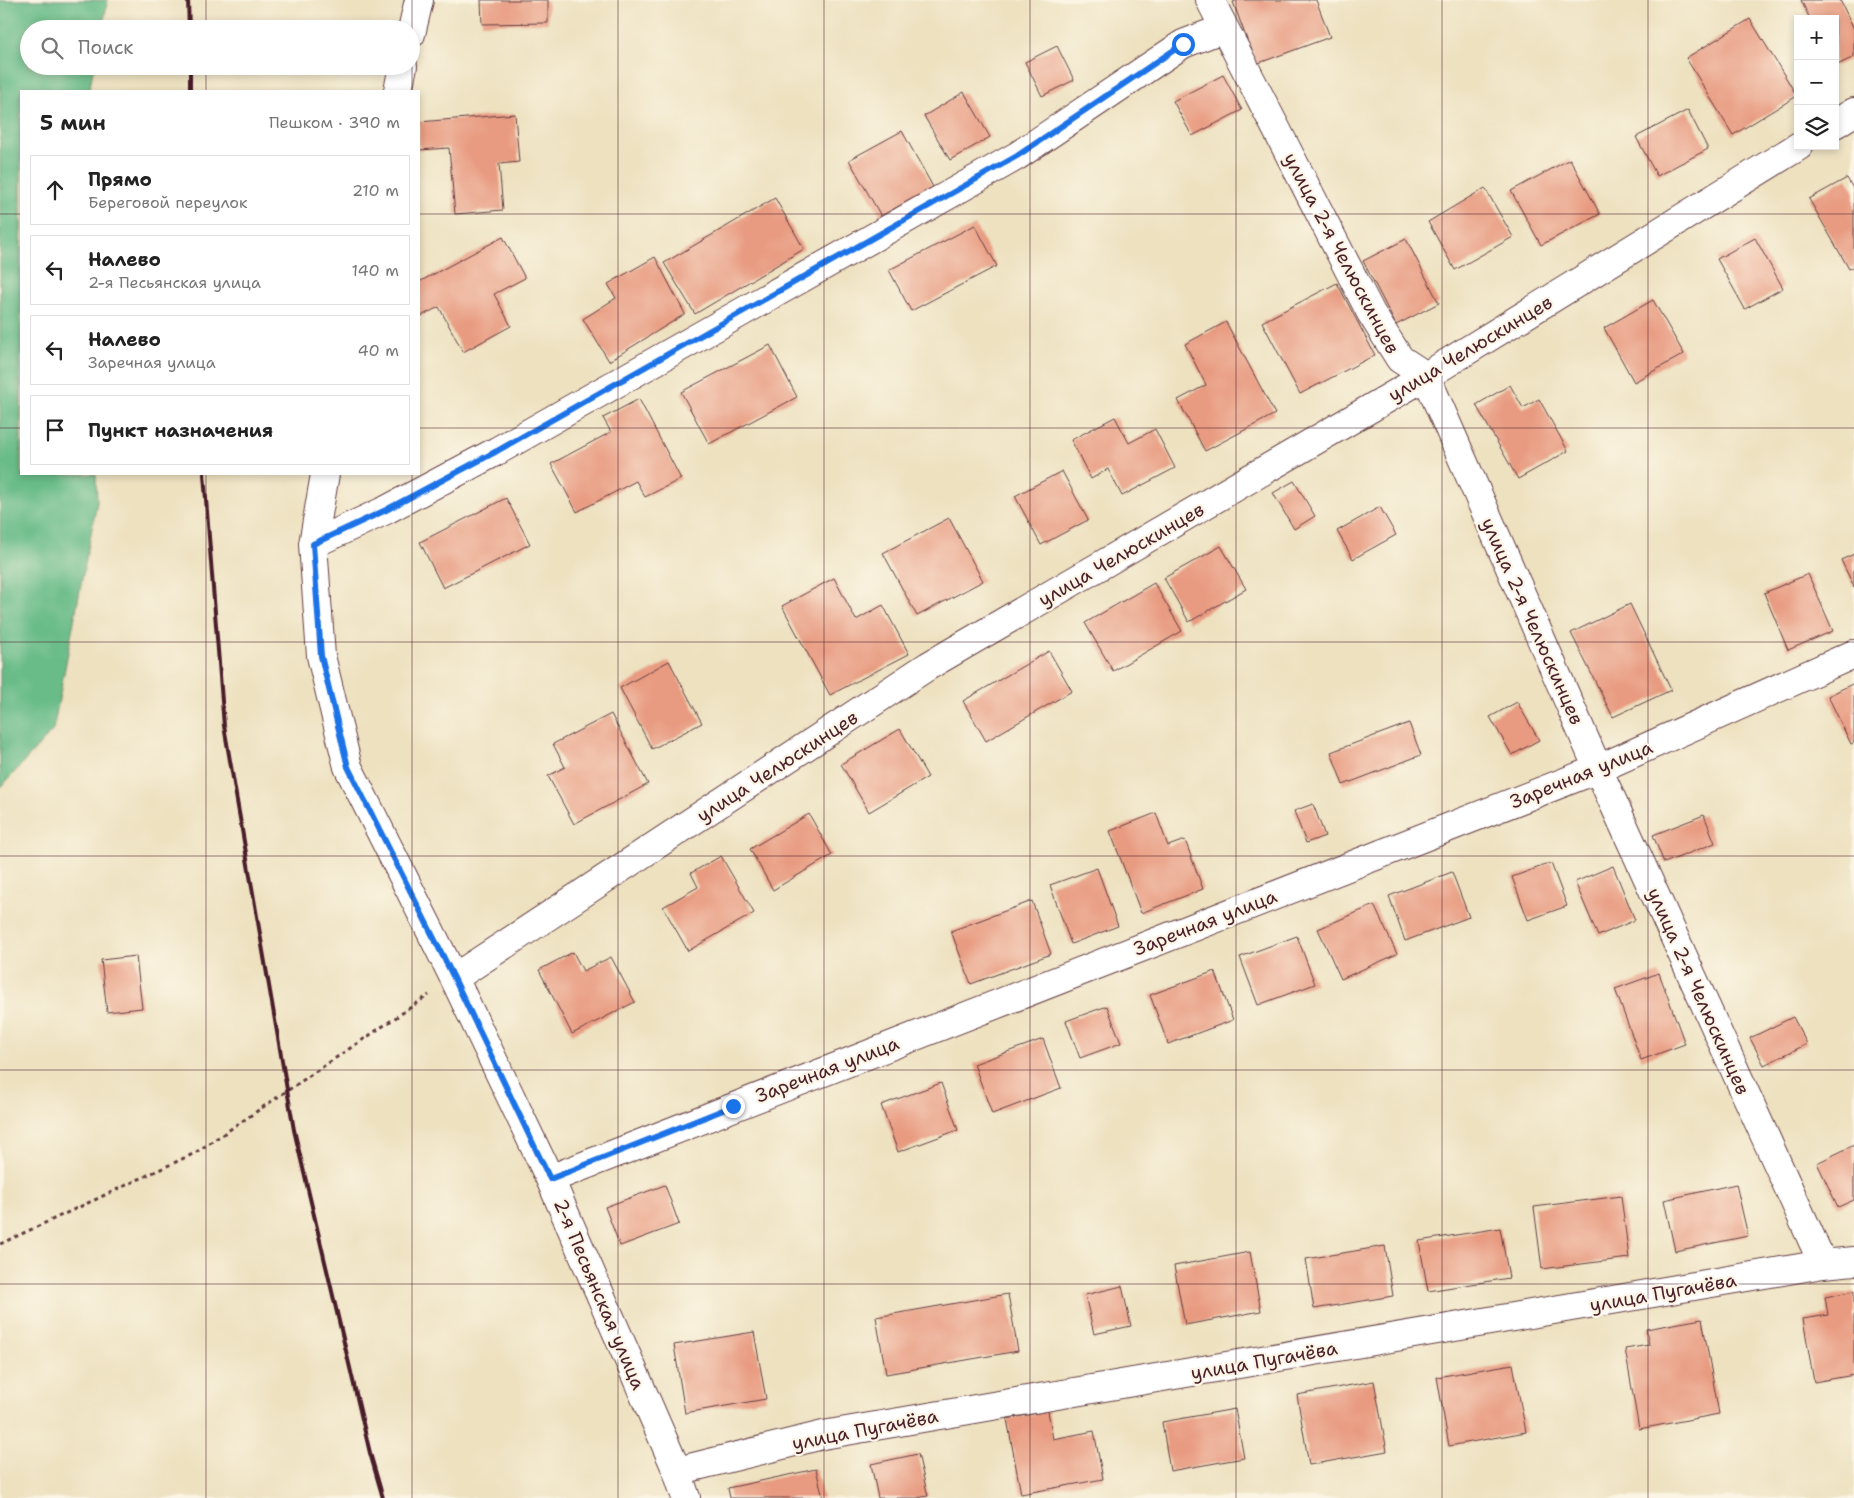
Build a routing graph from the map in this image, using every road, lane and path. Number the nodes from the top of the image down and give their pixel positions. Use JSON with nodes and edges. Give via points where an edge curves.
{"nodes":[{"id":1,"x":419,"y":0,"type":"edge"},
{"id":2,"x":1210,"y":0,"type":"edge"},
{"id":3,"x":414,"y":20,"type":"edge"},
{"id":4,"x":1224,"y":28,"type":"junction"},
{"id":5,"x":401,"y":75,"type":"edge"},
{"id":6,"x":398,"y":90,"type":"edge"},
{"id":7,"x":1854,"y":112,"type":"edge"},
{"id":8,"x":1839,"y":121,"type":"edge"},
{"id":9,"x":1794,"y":149,"type":"edge"},
{"id":10,"x":1426,"y":376,"type":"junction"},
{"id":11,"x":325,"y":475,"type":"edge"},
{"id":12,"x":313,"y":544,"type":"junction"},
{"id":13,"x":1854,"y":654,"type":"edge"},
{"id":14,"x":1598,"y":769,"type":"junction"},
{"id":15,"x":454,"y":978,"type":"junction"},
{"id":16,"x":550,"y":1179,"type":"junction"},
{"id":17,"x":0,"y":1244,"type":"edge"},
{"id":18,"x":1854,"y":1261,"type":"edge"},
{"id":19,"x":1823,"y":1264,"type":"junction"},
{"id":20,"x":677,"y":1471,"type":"junction"},
{"id":21,"x":686,"y":1498,"type":"edge"}],
"edges":[{"from":1,"to":3,"type":"street"},
{"from":2,"to":4,"type":"street","name":"улица 2-я Челюскинцев"},
{"from":4,"to":10,"type":"street","name":"улица 2-я Челюскинцев","via":[[1371,313],[1400,359]]},
{"from":4,"to":12,"type":"street","via":[[1183,44],[1009,161],[497,451],[386,510]]},
{"from":5,"to":6,"type":"street"},
{"from":7,"to":8,"type":"street"},
{"from":9,"to":10,"type":"street","name":"улица Челюскинцев"},
{"from":10,"to":14,"type":"street","name":"улица 2-я Челюскинцев"},
{"from":10,"to":15,"type":"street","name":"улица Челюскинцев","via":[[928,666]]},
{"from":11,"to":12,"type":"street","name":"2-я Песьянская улица"},
{"from":12,"to":15,"type":"street","name":"2-я Песьянская улица","via":[[321,656],[348,767]]},
{"from":13,"to":14,"type":"street","name":"Заречная улица"},
{"from":14,"to":16,"type":"street","name":"Заречная улица"},
{"from":14,"to":19,"type":"street","name":"улица 2-я Челюскинцев"},
{"from":15,"to":16,"type":"street","name":"2-я Песьянская улица"},
{"from":15,"to":17,"type":"path","via":[[195,1152]]},
{"from":16,"to":20,"type":"street","name":"2-я Песьянская улица"},
{"from":18,"to":19,"type":"street","name":"улица Пугачёва"},
{"from":19,"to":20,"type":"street","name":"улица Пугачёва","via":[[822,1435]]},
{"from":20,"to":21,"type":"street","name":"2-я Песьянская улица"}]}
